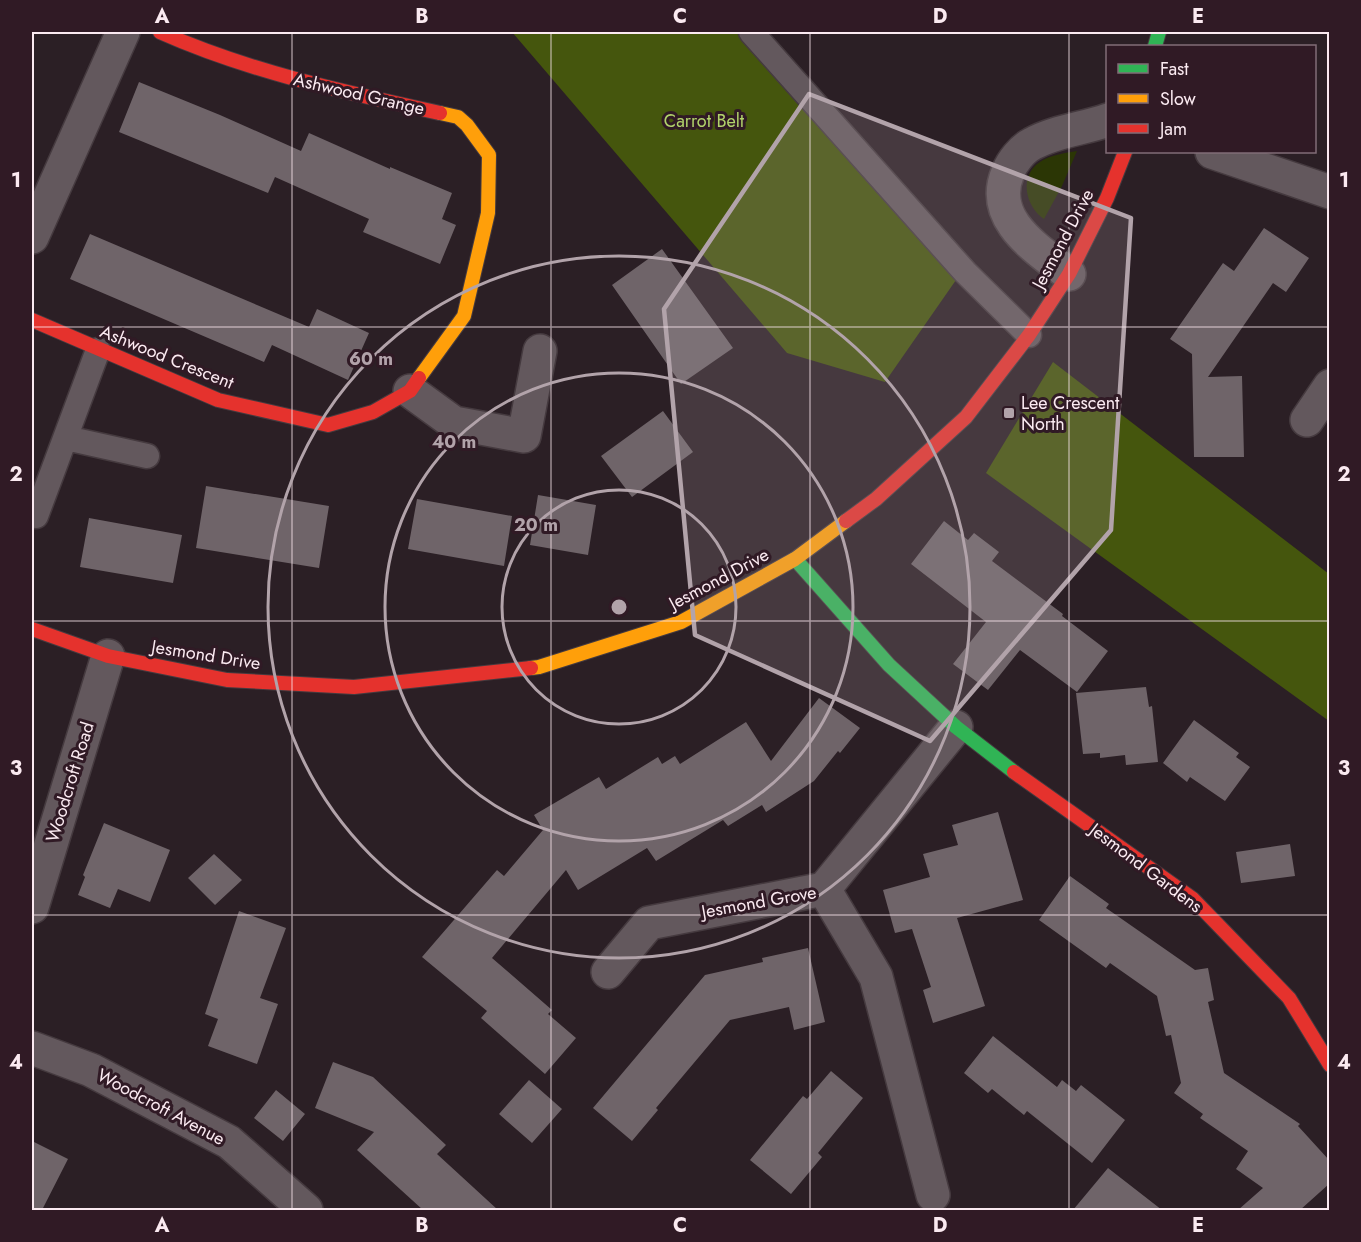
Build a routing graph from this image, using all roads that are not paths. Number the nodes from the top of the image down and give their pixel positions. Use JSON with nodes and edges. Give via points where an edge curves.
{"nodes":[{"id":1,"x":123,"y":32,"type":"edge"},
{"id":2,"x":160,"y":32,"type":"edge"},
{"id":3,"x":751,"y":32,"type":"edge"},
{"id":4,"x":1106,"y":120,"type":"edge"},
{"id":5,"x":1125,"y":153,"type":"edge"},
{"id":6,"x":1215,"y":153,"type":"edge"},
{"id":7,"x":1329,"y":192,"type":"edge"},
{"id":8,"x":488,"y":213,"type":"joint"},
{"id":9,"x":32,"y":237,"type":"edge"},
{"id":10,"x":1069,"y":273,"type":"junction"},
{"id":11,"x":32,"y":320,"type":"edge"},
{"id":12,"x":1029,"y":334,"type":"junction"},
{"id":13,"x":98,"y":350,"type":"junction"},
{"id":14,"x":540,"y":351,"type":"dead end"},
{"id":15,"x":1329,"y":386,"type":"edge"},
{"id":16,"x":410,"y":391,"type":"junction"},
{"id":17,"x":1307,"y":420,"type":"dead end"},
{"id":18,"x":66,"y":438,"type":"junction"},
{"id":19,"x":147,"y":456,"type":"dead end"},
{"id":20,"x":36,"y":516,"type":"dead end"},
{"id":21,"x":795,"y":559,"type":"junction"},
{"id":22,"x":32,"y":629,"type":"edge"},
{"id":23,"x":108,"y":656,"type":"junction"},
{"id":24,"x":956,"y":727,"type":"junction"},
{"id":25,"x":824,"y":889,"type":"junction"},
{"id":26,"x":32,"y":907,"type":"edge"},
{"id":27,"x":608,"y":972,"type":"dead end"},
{"id":28,"x":32,"y":1047,"type":"edge"},
{"id":29,"x":1329,"y":1065,"type":"edge"},
{"id":30,"x":933,"y":1195,"type":"dead end"},
{"id":31,"x":306,"y":1210,"type":"edge"}],
"edges":[{"from":1,"to":9,"type":"street"},
{"from":2,"to":8,"type":"street","name":"Ashwood Grange","via":[[279,76],[458,117],[489,155]]},
{"from":3,"to":12,"type":"lane","via":[[965,272]]},
{"from":4,"to":10,"type":"street","via":[[1030,145],[1012,163],[1003,184],[1003,206],[1016,228]]},
{"from":5,"to":10,"type":"street","name":"Jesmond Drive"},
{"from":6,"to":7,"type":"street"},
{"from":8,"to":16,"type":"street","name":"Ashwood Crescent","via":[[464,316]]},
{"from":10,"to":12,"type":"street","name":"Jesmond Drive"},
{"from":11,"to":13,"type":"street","name":"Ashwood Crescent"},
{"from":12,"to":21,"type":"street","name":"Jesmond Drive","via":[[954,430],[876,499]]},
{"from":13,"to":16,"type":"street","name":"Ashwood Crescent","via":[[218,400],[328,425],[372,412]]},
{"from":13,"to":18,"type":"lane"},
{"from":14,"to":16,"type":"street","via":[[524,436],[454,423]]},
{"from":15,"to":17,"type":"street"},
{"from":18,"to":19,"type":"lane"},
{"from":18,"to":20,"type":"lane"},
{"from":21,"to":23,"type":"street","name":"Jesmond Drive","via":[[681,622],[539,667],[354,687],[227,680]]},
{"from":21,"to":24,"type":"street","name":"Jesmond Gardens","via":[[889,665]]},
{"from":22,"to":23,"type":"street","name":"Jesmond Drive"},
{"from":23,"to":26,"type":"street","name":"Woodcroft Road"},
{"from":24,"to":25,"type":"street"},
{"from":24,"to":29,"type":"street","name":"Jesmond Gardens","via":[[1193,899],[1289,998]]},
{"from":25,"to":27,"type":"street","name":"Jesmond Grove","via":[[649,922]]},
{"from":25,"to":30,"type":"street","name":"Jesmond Grove","via":[[876,977]]},
{"from":28,"to":31,"type":"street","name":"Woodcroft Avenue","via":[[91,1070],[229,1143]]}]}
